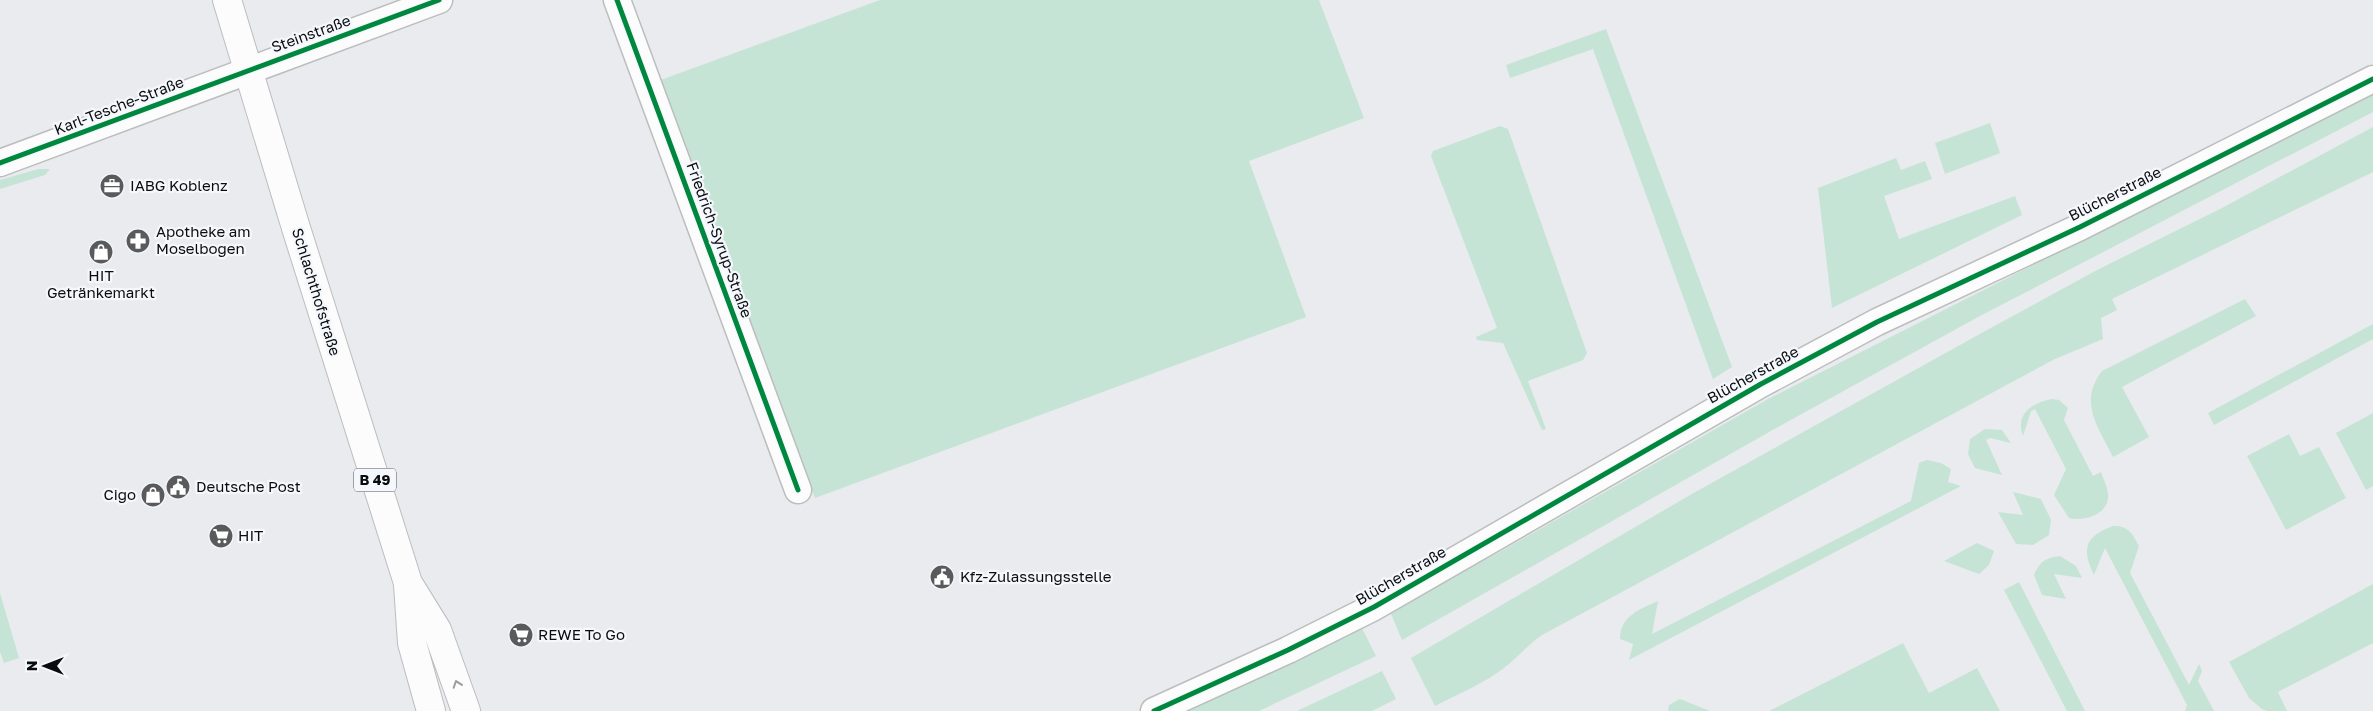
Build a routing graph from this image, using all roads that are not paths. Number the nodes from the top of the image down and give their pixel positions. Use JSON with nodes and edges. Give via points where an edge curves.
{"nodes":[{"id":1,"x":227,"y":0,"type":"edge"},
{"id":2,"x":439,"y":0,"type":"edge"},
{"id":3,"x":617,"y":0,"type":"edge"},
{"id":4,"x":247,"y":70,"type":"junction"},
{"id":5,"x":2373,"y":79,"type":"edge"},
{"id":6,"x":0,"y":163,"type":"edge"},
{"id":7,"x":798,"y":490,"type":"dead end"},
{"id":8,"x":408,"y":583,"type":"junction"},
{"id":9,"x":431,"y":711,"type":"edge"},
{"id":10,"x":466,"y":711,"type":"edge"},
{"id":11,"x":1154,"y":711,"type":"edge"}],
"edges":[{"from":1,"to":4,"type":"main road","name":"Schlachthofstraße","number":"B 49"},
{"from":2,"to":4,"type":"street","name":"Steinstraße"},
{"from":3,"to":7,"type":"street","name":"Friedrich-Syrup-Straße"},
{"from":4,"to":6,"type":"street","name":"Karl-Tesche-Straße"},
{"from":4,"to":8,"type":"main road","name":"Schlachthofstraße","number":"B 49"},
{"from":5,"to":11,"type":"street","name":"Blücherstraße","via":[[2080,227],[1877,322],[1761,384],[1374,607]]},
{"from":8,"to":9,"type":"main road","name":"Schlachthofstraße","number":"B 49","via":[[412,644]]},
{"from":10,"to":8,"type":"main road","name":"Schlachthofstraße","number":"B 49","one_way":true,"via":[[437,630]]}]}
